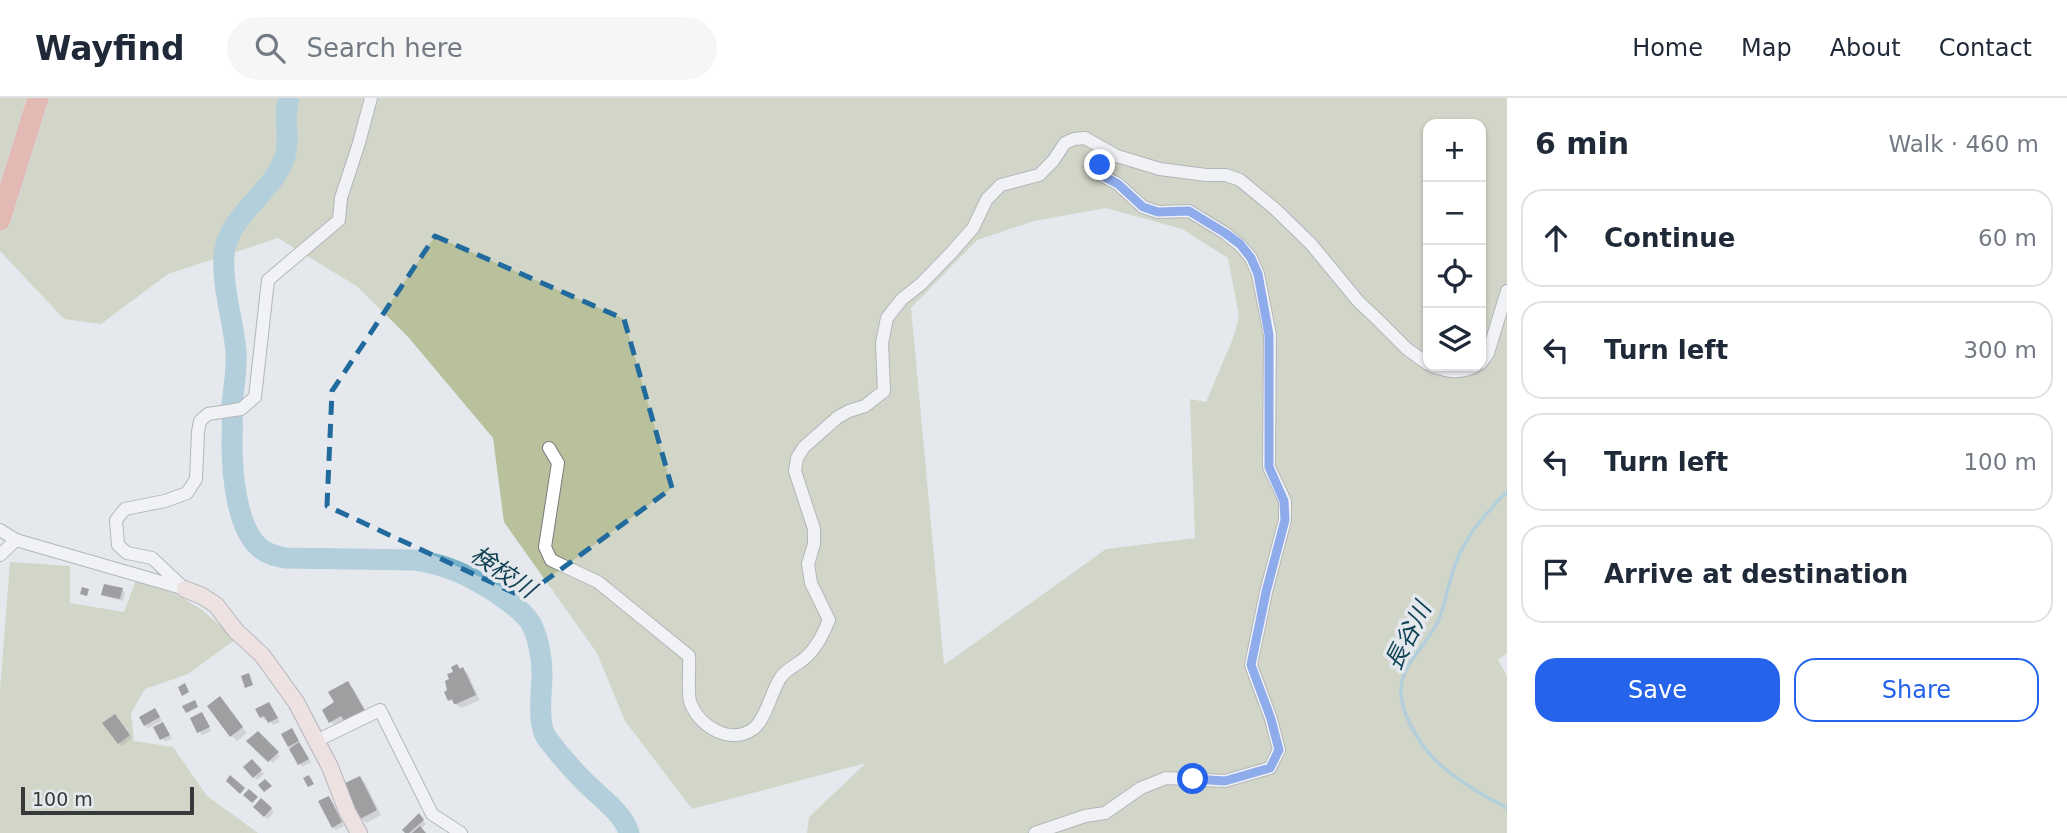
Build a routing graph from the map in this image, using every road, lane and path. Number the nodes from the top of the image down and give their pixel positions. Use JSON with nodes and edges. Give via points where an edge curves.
{"nodes":[{"id":1,"x":27,"y":98,"type":"edge"},
{"id":2,"x":38,"y":98,"type":"edge"},
{"id":3,"x":370,"y":98,"type":"edge"},
{"id":4,"x":1117,"y":156,"type":"junction"},
{"id":5,"x":0,"y":181,"type":"edge"},
{"id":6,"x":0,"y":220,"type":"edge"},
{"id":7,"x":1507,"y":291,"type":"edge"},
{"id":8,"x":1486,"y":355,"type":"edge"},
{"id":9,"x":1423,"y":360,"type":"edge"},
{"id":10,"x":549,"y":448,"type":"dead end"},
{"id":11,"x":0,"y":530,"type":"edge"},
{"id":12,"x":16,"y":540,"type":"junction"},
{"id":13,"x":0,"y":555,"type":"edge"},
{"id":14,"x":185,"y":589,"type":"junction"},
{"id":15,"x":316,"y":741,"type":"junction"},
{"id":16,"x":359,"y":833,"type":"edge"},
{"id":17,"x":461,"y":833,"type":"edge"},
{"id":18,"x":1035,"y":833,"type":"edge"}],
"edges":[{"from":1,"to":5,"type":"highway"},
{"from":2,"to":6,"type":"highway"},
{"from":3,"to":14,"type":"street","via":[[339,220],[268,280],[255,397],[240,409],[208,414],[200,421],[196,479],[187,493],[125,509],[116,520],[118,545],[127,553],[152,558]]},
{"from":4,"to":9,"type":"street","via":[[1160,169],[1240,180],[1311,244],[1358,301]]},
{"from":4,"to":10,"type":"street","via":[[1085,138],[1074,139],[1065,143],[1039,175],[1001,185],[987,199],[973,228],[887,318],[882,343],[884,391],[838,418],[797,458],[795,471],[814,529],[808,564],[811,583],[829,620],[819,642],[781,676],[754,729],[739,735],[718,733],[702,720],[690,703],[689,656],[598,582],[551,559],[545,547],[558,463]]},
{"from":4,"to":18,"type":"street","via":[[1103,159],[1101,175],[1143,207],[1158,212],[1189,211],[1225,233],[1240,244],[1258,274],[1269,335],[1269,467],[1284,501],[1285,520],[1251,665],[1279,750],[1270,768],[1251,775],[1225,781],[1166,778],[1141,788],[1105,813]]},
{"from":7,"to":8,"type":"street"},
{"from":11,"to":12,"type":"street"},
{"from":12,"to":13,"type":"street"},
{"from":12,"to":14,"type":"street"},
{"from":14,"to":15,"type":"street","via":[[216,605],[262,655],[296,702]]},
{"from":15,"to":16,"type":"street"},
{"from":15,"to":17,"type":"street","via":[[380,710],[432,814]]}]}
